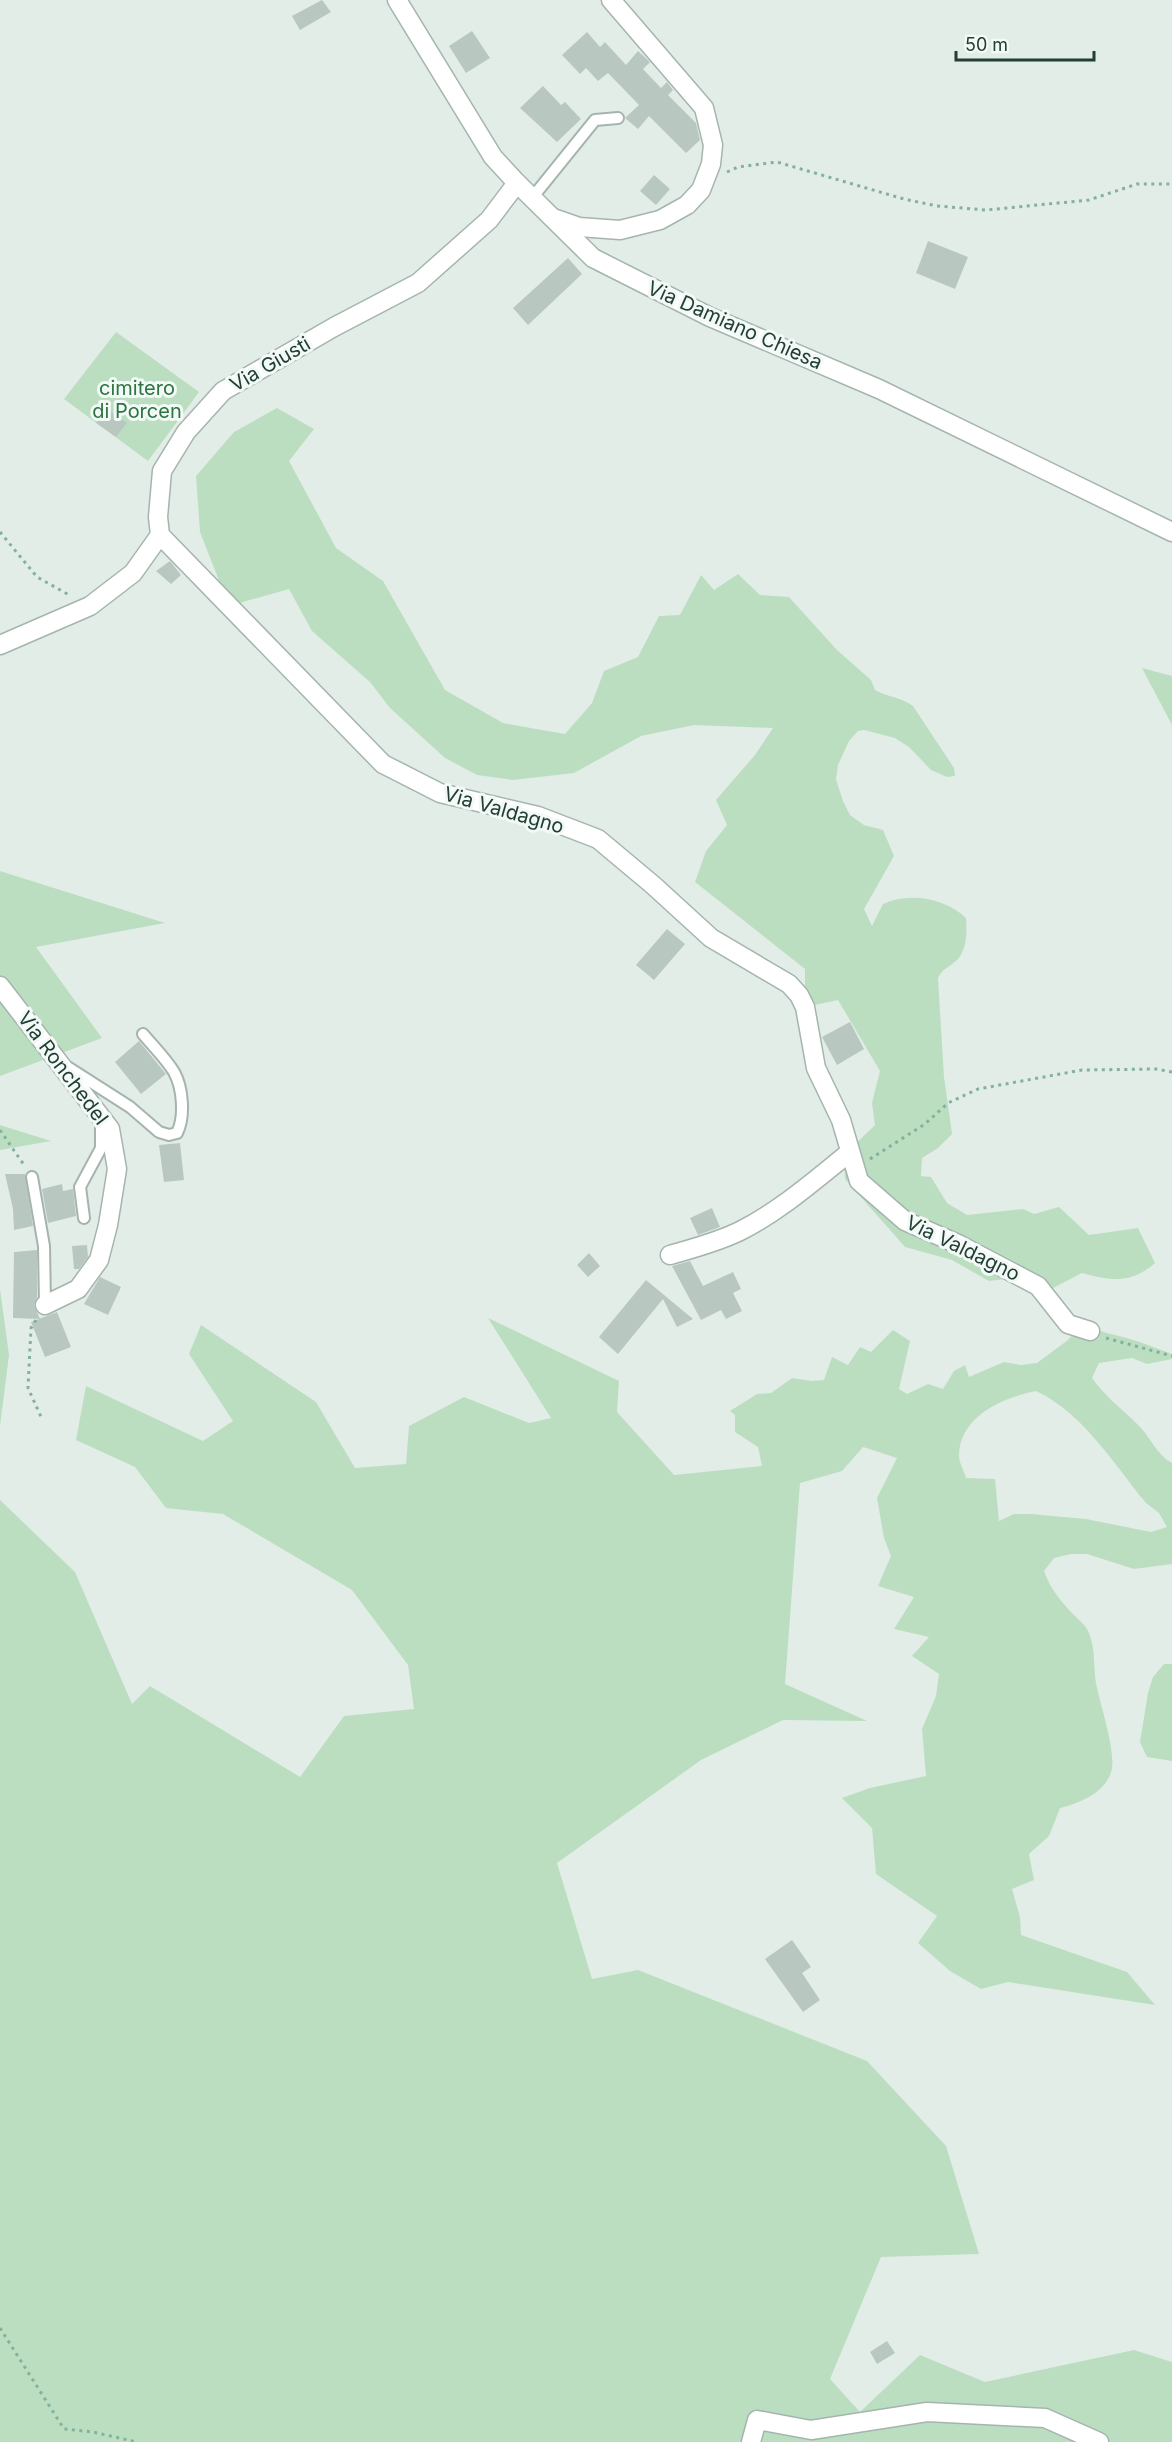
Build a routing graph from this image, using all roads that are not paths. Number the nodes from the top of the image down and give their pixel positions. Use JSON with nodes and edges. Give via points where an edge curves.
{"nodes":[{"id":1,"x":397,"y":0,"type":"edge"},
{"id":2,"x":611,"y":0,"type":"edge"},
{"id":3,"x":618,"y":118,"type":"dead end"},
{"id":4,"x":517,"y":183,"type":"junction"},
{"id":5,"x":532,"y":198,"type":"junction"},
{"id":6,"x":553,"y":218,"type":"junction"},
{"id":7,"x":1172,"y":532,"type":"edge"},
{"id":8,"x":160,"y":535,"type":"junction"},
{"id":9,"x":0,"y":645,"type":"edge"},
{"id":10,"x":0,"y":986,"type":"edge"},
{"id":11,"x":143,"y":1034,"type":"dead end"},
{"id":12,"x":58,"y":1062,"type":"junction"},
{"id":13,"x":101,"y":1118,"type":"junction"},
{"id":14,"x":850,"y":1152,"type":"junction"},
{"id":15,"x":32,"y":1177,"type":"road end"},
{"id":16,"x":84,"y":1218,"type":"dead end"},
{"id":17,"x":670,"y":1255,"type":"dead end"},
{"id":18,"x":45,"y":1305,"type":"joint"},
{"id":19,"x":1090,"y":1331,"type":"road end"},
{"id":20,"x":751,"y":2442,"type":"edge"},
{"id":21,"x":1099,"y":2442,"type":"edge"}],
"edges":[{"from":1,"to":4,"type":"street","name":"Via Damiano Chiesa","via":[[493,157]]},
{"from":2,"to":6,"type":"street","via":[[704,108],[713,145],[711,164],[701,190],[687,205],[660,220],[620,230],[579,227]]},
{"from":3,"to":5,"type":"lane","via":[[596,120]]},
{"from":4,"to":5,"type":"street","name":"Via Damiano Chiesa"},
{"from":4,"to":8,"type":"street","name":"Via Giusti","via":[[489,220],[418,283],[222,391],[186,432],[162,471]]},
{"from":5,"to":6,"type":"street","name":"Via Damiano Chiesa"},
{"from":6,"to":7,"type":"street","name":"Via Damiano Chiesa","via":[[593,258],[688,306],[879,389]]},
{"from":8,"to":9,"type":"street","via":[[133,573],[90,606]]},
{"from":8,"to":14,"type":"street","name":"Via Valdagno","via":[[383,764],[440,793],[538,816],[598,839],[711,938],[789,984],[805,1007],[816,1068],[842,1120]]},
{"from":10,"to":12,"type":"street","name":"Via Ronchedel"},
{"from":11,"to":12,"type":"lane","via":[[174,1072],[182,1115],[177,1133],[159,1132],[130,1107]]},
{"from":12,"to":13,"type":"street","name":"Via Ronchedel"},
{"from":13,"to":16,"type":"lane","via":[[101,1148],[80,1187]]},
{"from":13,"to":18,"type":"street","name":"Via Ronchedel","via":[[110,1129],[117,1169],[99,1260],[78,1289]]},
{"from":14,"to":17,"type":"street","via":[[741,1230],[708,1245]]},
{"from":14,"to":19,"type":"street","name":"Via Valdagno","via":[[859,1181],[905,1221],[1020,1275],[1038,1286],[1068,1324]]},
{"from":15,"to":18,"type":"lane","via":[[44,1245]]},
{"from":20,"to":21,"type":"street","via":[[757,2421],[811,2430],[927,2412],[1045,2418]]}]}
